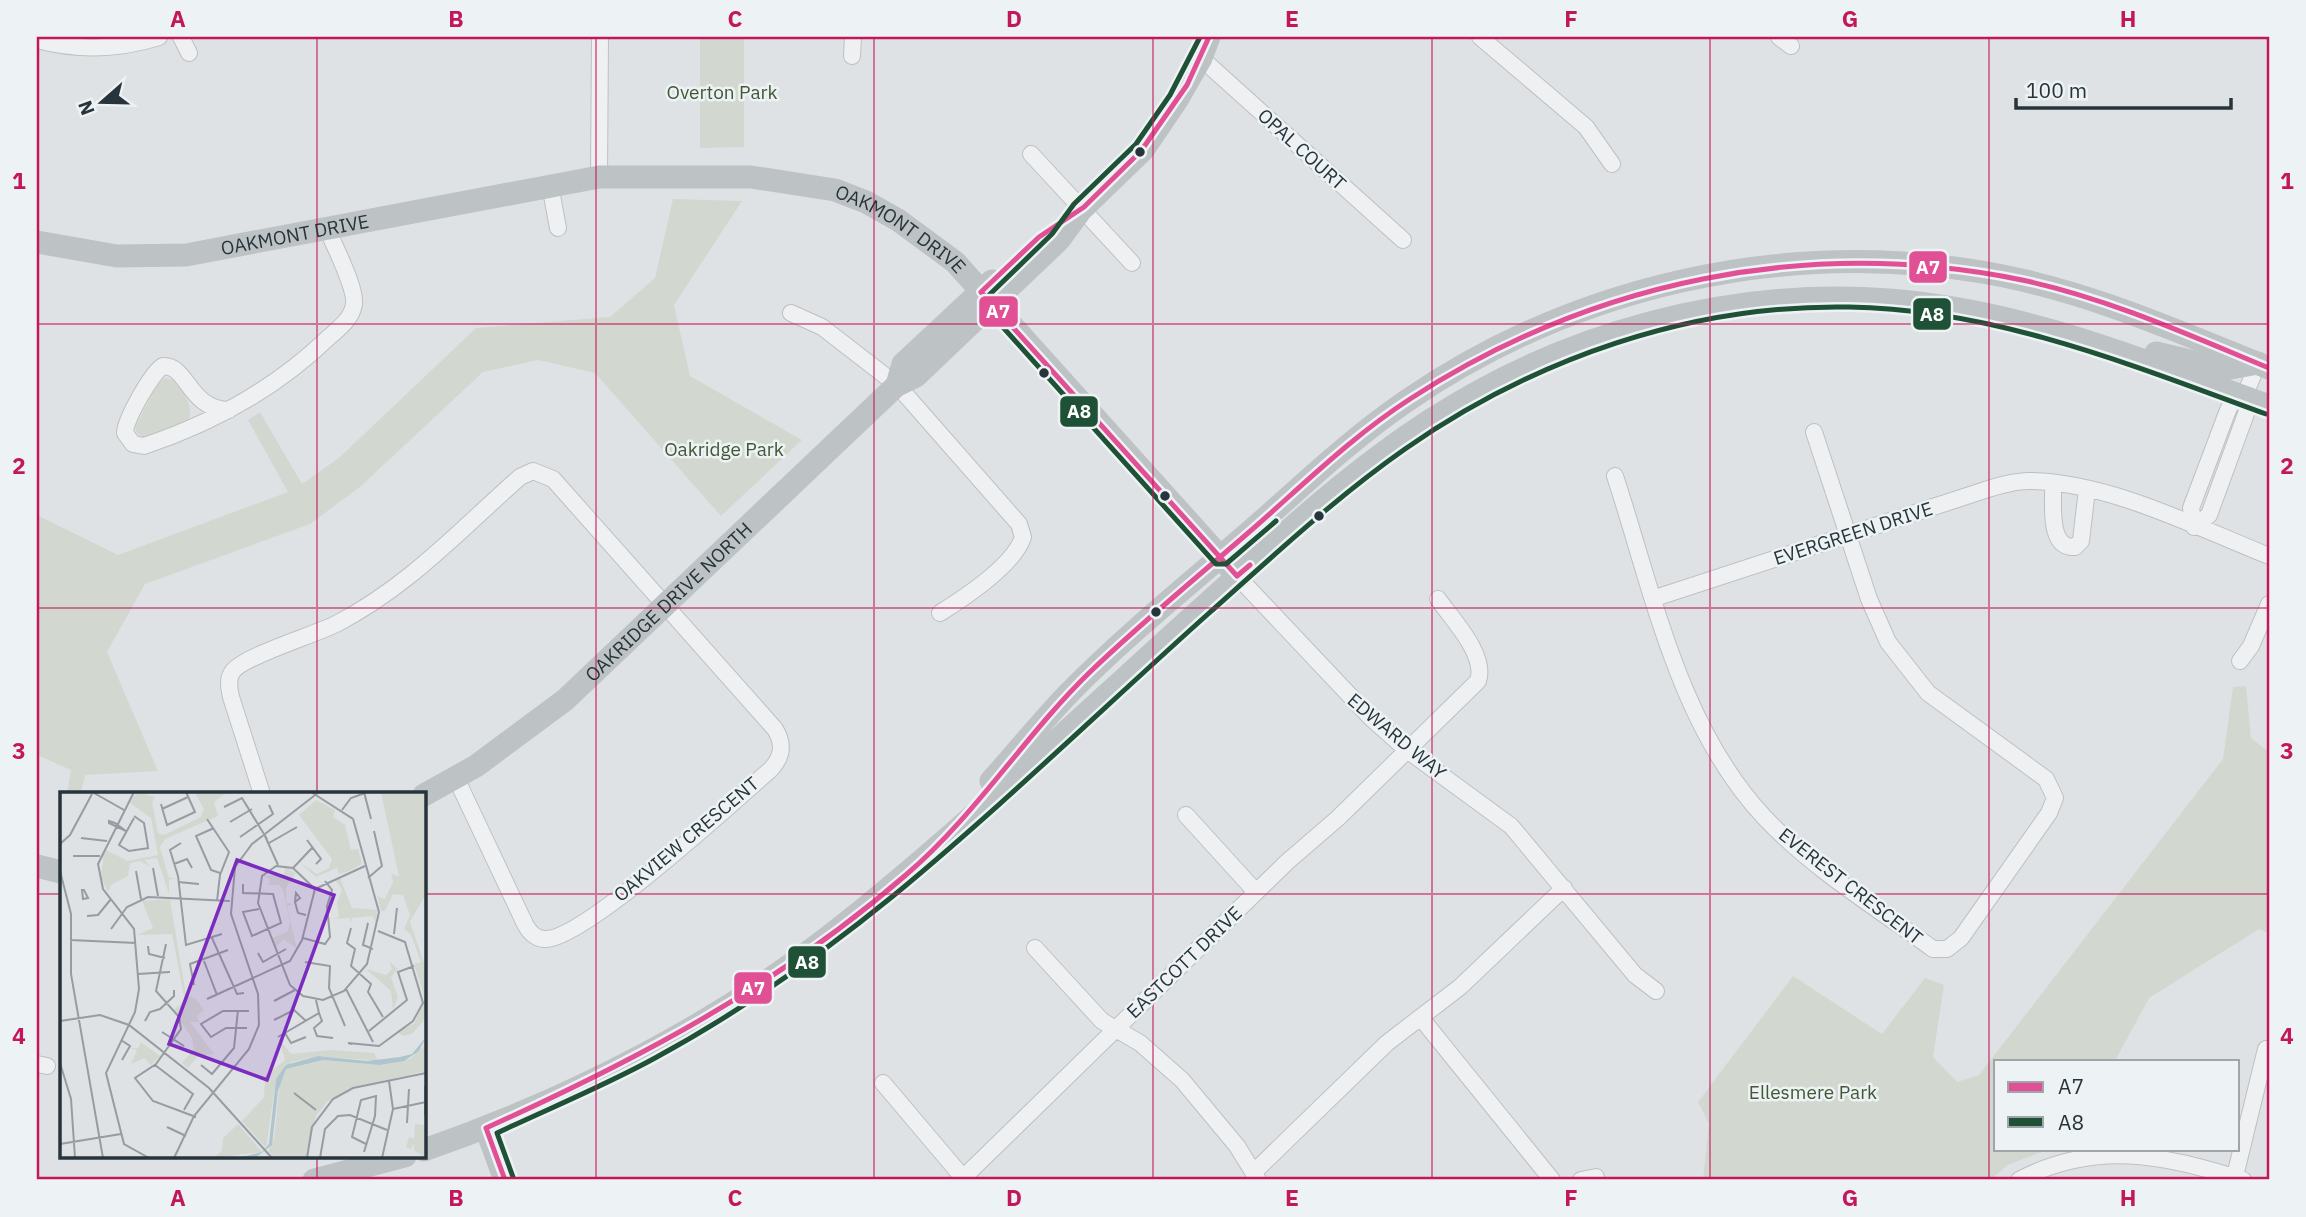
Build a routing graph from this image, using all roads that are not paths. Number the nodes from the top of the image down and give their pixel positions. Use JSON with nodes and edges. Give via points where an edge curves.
{"nodes":[{"id":1,"x":159,"y":37,"type":"edge"},
{"id":2,"x":181,"y":37,"type":"edge"},
{"id":3,"x":600,"y":37,"type":"edge"},
{"id":4,"x":853,"y":37,"type":"edge"},
{"id":5,"x":1480,"y":37,"type":"edge"},
{"id":6,"x":37,"y":40,"type":"edge"},
{"id":7,"x":1205,"y":47,"type":"edge"},
{"id":8,"x":188,"y":53,"type":"dead end"},
{"id":9,"x":852,"y":56,"type":"dead end"},
{"id":10,"x":1031,"y":154,"type":"dead end"},
{"id":11,"x":1612,"y":164,"type":"dead end"},
{"id":12,"x":599,"y":177,"type":"junction"},
{"id":13,"x":550,"y":185,"type":"junction"},
{"id":14,"x":1081,"y":210,"type":"junction"},
{"id":15,"x":327,"y":228,"type":"junction"},
{"id":16,"x":558,"y":228,"type":"dead end"},
{"id":17,"x":1403,"y":240,"type":"dead end"},
{"id":18,"x":37,"y":242,"type":"edge"},
{"id":19,"x":1132,"y":263,"type":"dead end"},
{"id":20,"x":986,"y":298,"type":"junction"},
{"id":21,"x":791,"y":313,"type":"dead end"},
{"id":22,"x":2042,"y":326,"type":"junction"},
{"id":23,"x":2264,"y":365,"type":"edge"},
{"id":24,"x":897,"y":385,"type":"junction"},
{"id":25,"x":2269,"y":391,"type":"edge"},
{"id":26,"x":2245,"y":397,"type":"junction"},
{"id":27,"x":2269,"y":406,"type":"edge"},
{"id":28,"x":229,"y":410,"type":"junction"},
{"id":29,"x":1814,"y":432,"type":"dead end"},
{"id":30,"x":1615,"y":476,"type":"dead end"},
{"id":31,"x":2053,"y":483,"type":"junction"},
{"id":32,"x":2087,"y":489,"type":"junction"},
{"id":33,"x":2194,"y":527,"type":"junction"},
{"id":34,"x":1848,"y":535,"type":"junction"},
{"id":35,"x":2269,"y":556,"type":"edge"},
{"id":36,"x":1221,"y":557,"type":"junction"},
{"id":37,"x":1237,"y":576,"type":"junction"},
{"id":38,"x":1655,"y":598,"type":"junction"},
{"id":39,"x":1437,"y":599,"type":"dead end"},
{"id":40,"x":2269,"y":604,"type":"edge"},
{"id":41,"x":665,"y":605,"type":"junction"},
{"id":42,"x":940,"y":613,"type":"dead end"},
{"id":43,"x":2240,"y":661,"type":"dead end"},
{"id":44,"x":1407,"y":750,"type":"junction"},
{"id":45,"x":456,"y":778,"type":"junction"},
{"id":46,"x":262,"y":792,"type":"edge"},
{"id":47,"x":425,"y":794,"type":"edge"},
{"id":48,"x":1186,"y":815,"type":"dead end"},
{"id":49,"x":37,"y":866,"type":"edge"},
{"id":50,"x":914,"y":867,"type":"junction"},
{"id":51,"x":60,"y":872,"type":"edge"},
{"id":52,"x":1564,"y":888,"type":"junction"},
{"id":53,"x":1256,"y":892,"type":"junction"},
{"id":54,"x":1035,"y":948,"type":"dead end"},
{"id":55,"x":1656,"y":991,"type":"dead end"},
{"id":56,"x":1421,"y":1018,"type":"junction"},
{"id":57,"x":1115,"y":1029,"type":"junction"},
{"id":58,"x":2266,"y":1049,"type":"dead end"},
{"id":59,"x":883,"y":1083,"type":"dead end"},
{"id":60,"x":486,"y":1128,"type":"junction"},
{"id":61,"x":425,"y":1150,"type":"edge"},
{"id":62,"x":397,"y":1158,"type":"edge"},
{"id":63,"x":1256,"y":1176,"type":"edge"},
{"id":64,"x":964,"y":1179,"type":"edge"},
{"id":65,"x":2238,"y":1179,"type":"edge"},
{"id":66,"x":314,"y":1180,"type":"edge"},
{"id":67,"x":505,"y":1180,"type":"edge"},
{"id":68,"x":1552,"y":1180,"type":"edge"},
{"id":69,"x":2019,"y":1180,"type":"edge"}],
"edges":[{"from":1,"to":6,"type":"street","via":[[98,49]]},
{"from":2,"to":8,"type":"street"},
{"from":3,"to":12,"type":"street"},
{"from":4,"to":9,"type":"street"},
{"from":5,"to":11,"type":"street","via":[[1586,127]]},
{"from":7,"to":14,"type":"main road","name":"OAKRIDGE DRIVE NORTH","via":[[1143,150]]},
{"from":7,"to":17,"type":"street","name":"OPAL COURT"},
{"from":10,"to":14,"type":"street"},
{"from":12,"to":13,"type":"main road","name":"OAKMONT DRIVE"},
{"from":12,"to":20,"type":"main road","name":"OAKMONT DRIVE","via":[[751,177],[835,190],[866,202],[929,241],[955,262]]},
{"from":13,"to":15,"type":"main road","name":"OAKMONT DRIVE"},
{"from":13,"to":16,"type":"street"},
{"from":14,"to":19,"type":"street"},
{"from":14,"to":20,"type":"main road","name":"OAKRIDGE DRIVE NORTH","via":[[1059,240]]},
{"from":15,"to":18,"type":"main road","name":"OAKMONT DRIVE","via":[[160,257],[117,256]]},
{"from":15,"to":28,"type":"street","via":[[354,298],[351,314],[291,372]]},
{"from":20,"to":24,"type":"main road","name":"OAKRIDGE DRIVE NORTH","via":[[915,376]]},
{"from":20,"to":36,"type":"main road","name":"OAKMONT DRIVE"},
{"from":21,"to":24,"type":"street","via":[[822,327]]},
{"from":22,"to":23,"type":"main road","via":[[2225,369]]},
{"from":22,"to":26,"type":"main road"},
{"from":22,"to":37,"type":"main road","via":[[1924,303],[1814,298],[1680,315],[1596,339],[1528,366],[1432,419],[1366,467]]},
{"from":23,"to":26,"type":"street"},
{"from":23,"to":36,"type":"main road","via":[[2092,299],[1983,272],[1911,263],[1838,261],[1705,275],[1583,309],[1462,366],[1376,423]]},
{"from":24,"to":41,"type":"main road","name":"OAKRIDGE DRIVE NORTH"},
{"from":24,"to":42,"type":"street","via":[[1022,530],[1014,553]]},
{"from":25,"to":26,"type":"main road"},
{"from":26,"to":27,"type":"main road"},
{"from":26,"to":33,"type":"street","via":[[2228,410],[2191,508]]},
{"from":28,"to":28,"type":"street","via":[[205,405],[177,370],[163,366],[155,372],[125,433],[133,444],[144,446]]},
{"from":29,"to":34,"type":"street"},
{"from":30,"to":38,"type":"street"},
{"from":31,"to":32,"type":"street","name":"EVERGREEN DRIVE"},
{"from":31,"to":32,"type":"street","via":[[2056,532],[2067,547],[2081,541]]},
{"from":31,"to":34,"type":"street","name":"EVERGREEN DRIVE","via":[[1997,486]]},
{"from":32,"to":33,"type":"street","name":"EVERGREEN DRIVE"},
{"from":33,"to":35,"type":"street","name":"EVERGREEN DRIVE"},
{"from":34,"to":38,"type":"street","name":"EVERGREEN DRIVE"},
{"from":34,"to":38,"type":"street","name":"EVEREST CRESCENT","via":[[1879,623],[1914,679],[2039,772],[2053,790],[2049,813],[1961,938],[1947,949],[1927,945],[1803,853],[1764,817],[1725,766],[1695,713]]},
{"from":36,"to":37,"type":"main road","name":"OAKMONT DRIVE"},
{"from":36,"to":50,"type":"main road","via":[[1070,692]]},
{"from":37,"to":44,"type":"street","name":"EDWARD WAY","via":[[1344,692]]},
{"from":37,"to":50,"type":"main road"},
{"from":39,"to":44,"type":"street","name":"EASTCOTT DRIVE","via":[[1471,648],[1480,678]]},
{"from":40,"to":43,"type":"street"},
{"from":41,"to":45,"type":"main road","name":"OAKRIDGE DRIVE NORTH","via":[[557,707]]},
{"from":41,"to":45,"type":"street","name":"OAKVIEW CRESCENT","via":[[775,729],[782,749],[771,769],[663,864],[563,933],[547,940],[537,937],[525,924]]},
{"from":41,"to":46,"type":"street","via":[[553,479],[541,471],[526,473],[431,561],[387,594],[337,624],[234,670],[229,682],[231,696]]},
{"from":44,"to":52,"type":"street","name":"EDWARD WAY","via":[[1511,826]]},
{"from":44,"to":53,"type":"street","name":"EASTCOTT DRIVE"},
{"from":45,"to":47,"type":"main road","name":"OAKRIDGE DRIVE NORTH"},
{"from":48,"to":53,"type":"street"},
{"from":49,"to":51,"type":"main road"},
{"from":50,"to":60,"type":"main road","via":[[764,983],[620,1067]]},
{"from":52,"to":55,"type":"street","name":"EDWARD WAY","via":[[1635,975]]},
{"from":52,"to":56,"type":"street","via":[[1460,988]]},
{"from":53,"to":57,"type":"street","name":"EASTCOTT DRIVE"},
{"from":54,"to":57,"type":"street","via":[[1102,1021]]},
{"from":56,"to":63,"type":"street","via":[[1387,1043]]},
{"from":56,"to":68,"type":"street"},
{"from":57,"to":63,"type":"street","via":[[1140,1043],[1182,1080]]},
{"from":57,"to":64,"type":"street","name":"EASTCOTT DRIVE"},
{"from":58,"to":65,"type":"street"},
{"from":59,"to":64,"type":"street","name":"EASTCOTT DRIVE"},
{"from":60,"to":61,"type":"main road"},
{"from":60,"to":67,"type":"main road"},
{"from":62,"to":66,"type":"main road"},
{"from":65,"to":69,"type":"street","via":[[2157,1158],[2118,1154],[2068,1160]]}]}
